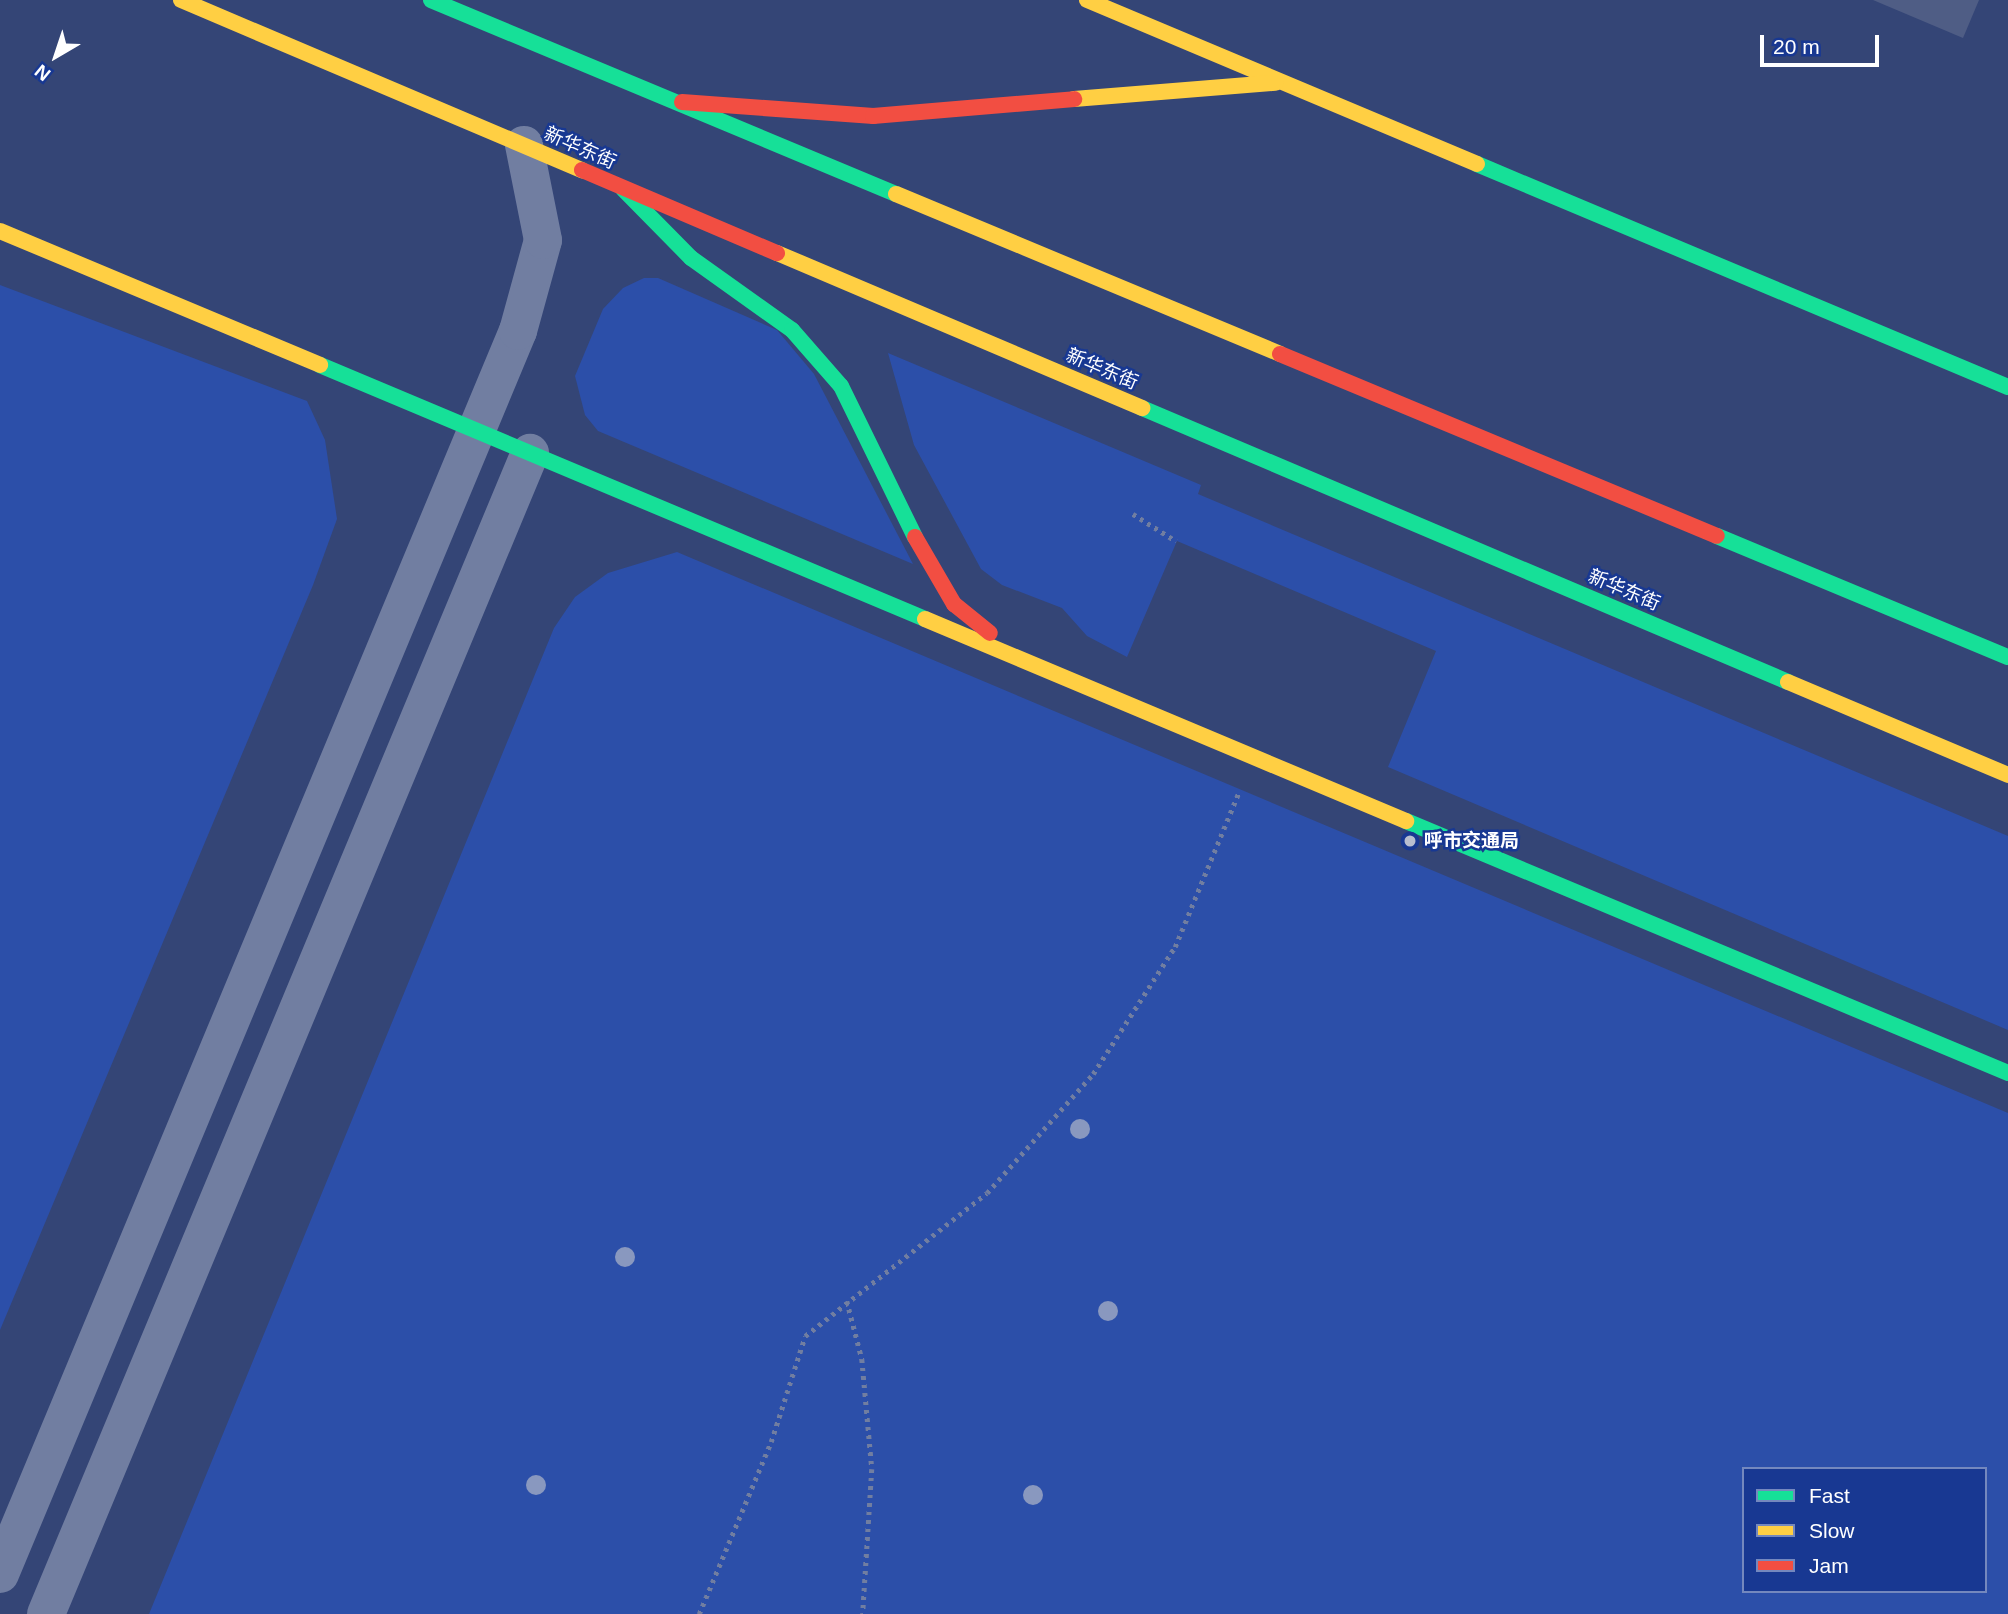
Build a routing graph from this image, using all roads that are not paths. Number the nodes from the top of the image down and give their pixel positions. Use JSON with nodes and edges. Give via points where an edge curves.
{"nodes":[{"id":1,"x":181,"y":0,"type":"edge"},
{"id":2,"x":431,"y":0,"type":"edge"},
{"id":3,"x":1087,"y":0,"type":"edge"},
{"id":4,"x":1284,"y":83,"type":"junction"},
{"id":5,"x":673,"y":101,"type":"junction"},
{"id":6,"x":524,"y":145,"type":"junction"},
{"id":7,"x":623,"y":189,"type":"junction"},
{"id":8,"x":0,"y":231,"type":"edge"},
{"id":9,"x":2008,"y":387,"type":"edge"},
{"id":10,"x":473,"y":429,"type":"junction"},
{"id":11,"x":530,"y":453,"type":"junction"},
{"id":12,"x":2008,"y":657,"type":"edge"},
{"id":13,"x":1055,"y":673,"type":"junction"},
{"id":14,"x":2008,"y":775,"type":"edge"},
{"id":15,"x":2008,"y":1073,"type":"edge"},
{"id":16,"x":0,"y":1574,"type":"edge"},
{"id":17,"x":46,"y":1614,"type":"edge"}],
"edges":[{"from":1,"to":6,"type":"street","name":"新华东街"},
{"from":2,"to":5,"type":"street"},
{"from":3,"to":4,"type":"street"},
{"from":4,"to":5,"type":"street","via":[[873,116]]},
{"from":4,"to":9,"type":"street"},
{"from":5,"to":12,"type":"street"},
{"from":6,"to":7,"type":"street","name":"新华东街"},
{"from":6,"to":10,"type":"street","via":[[543,240],[518,331]]},
{"from":7,"to":13,"type":"street","via":[[691,258],[792,330],[841,386],[936,580],[977,624]]},
{"from":7,"to":14,"type":"street","name":"新华东街"},
{"from":8,"to":10,"type":"street"},
{"from":10,"to":11,"type":"street"},
{"from":10,"to":16,"type":"street"},
{"from":11,"to":13,"type":"street"},
{"from":11,"to":17,"type":"street"},
{"from":13,"to":15,"type":"street"}]}
